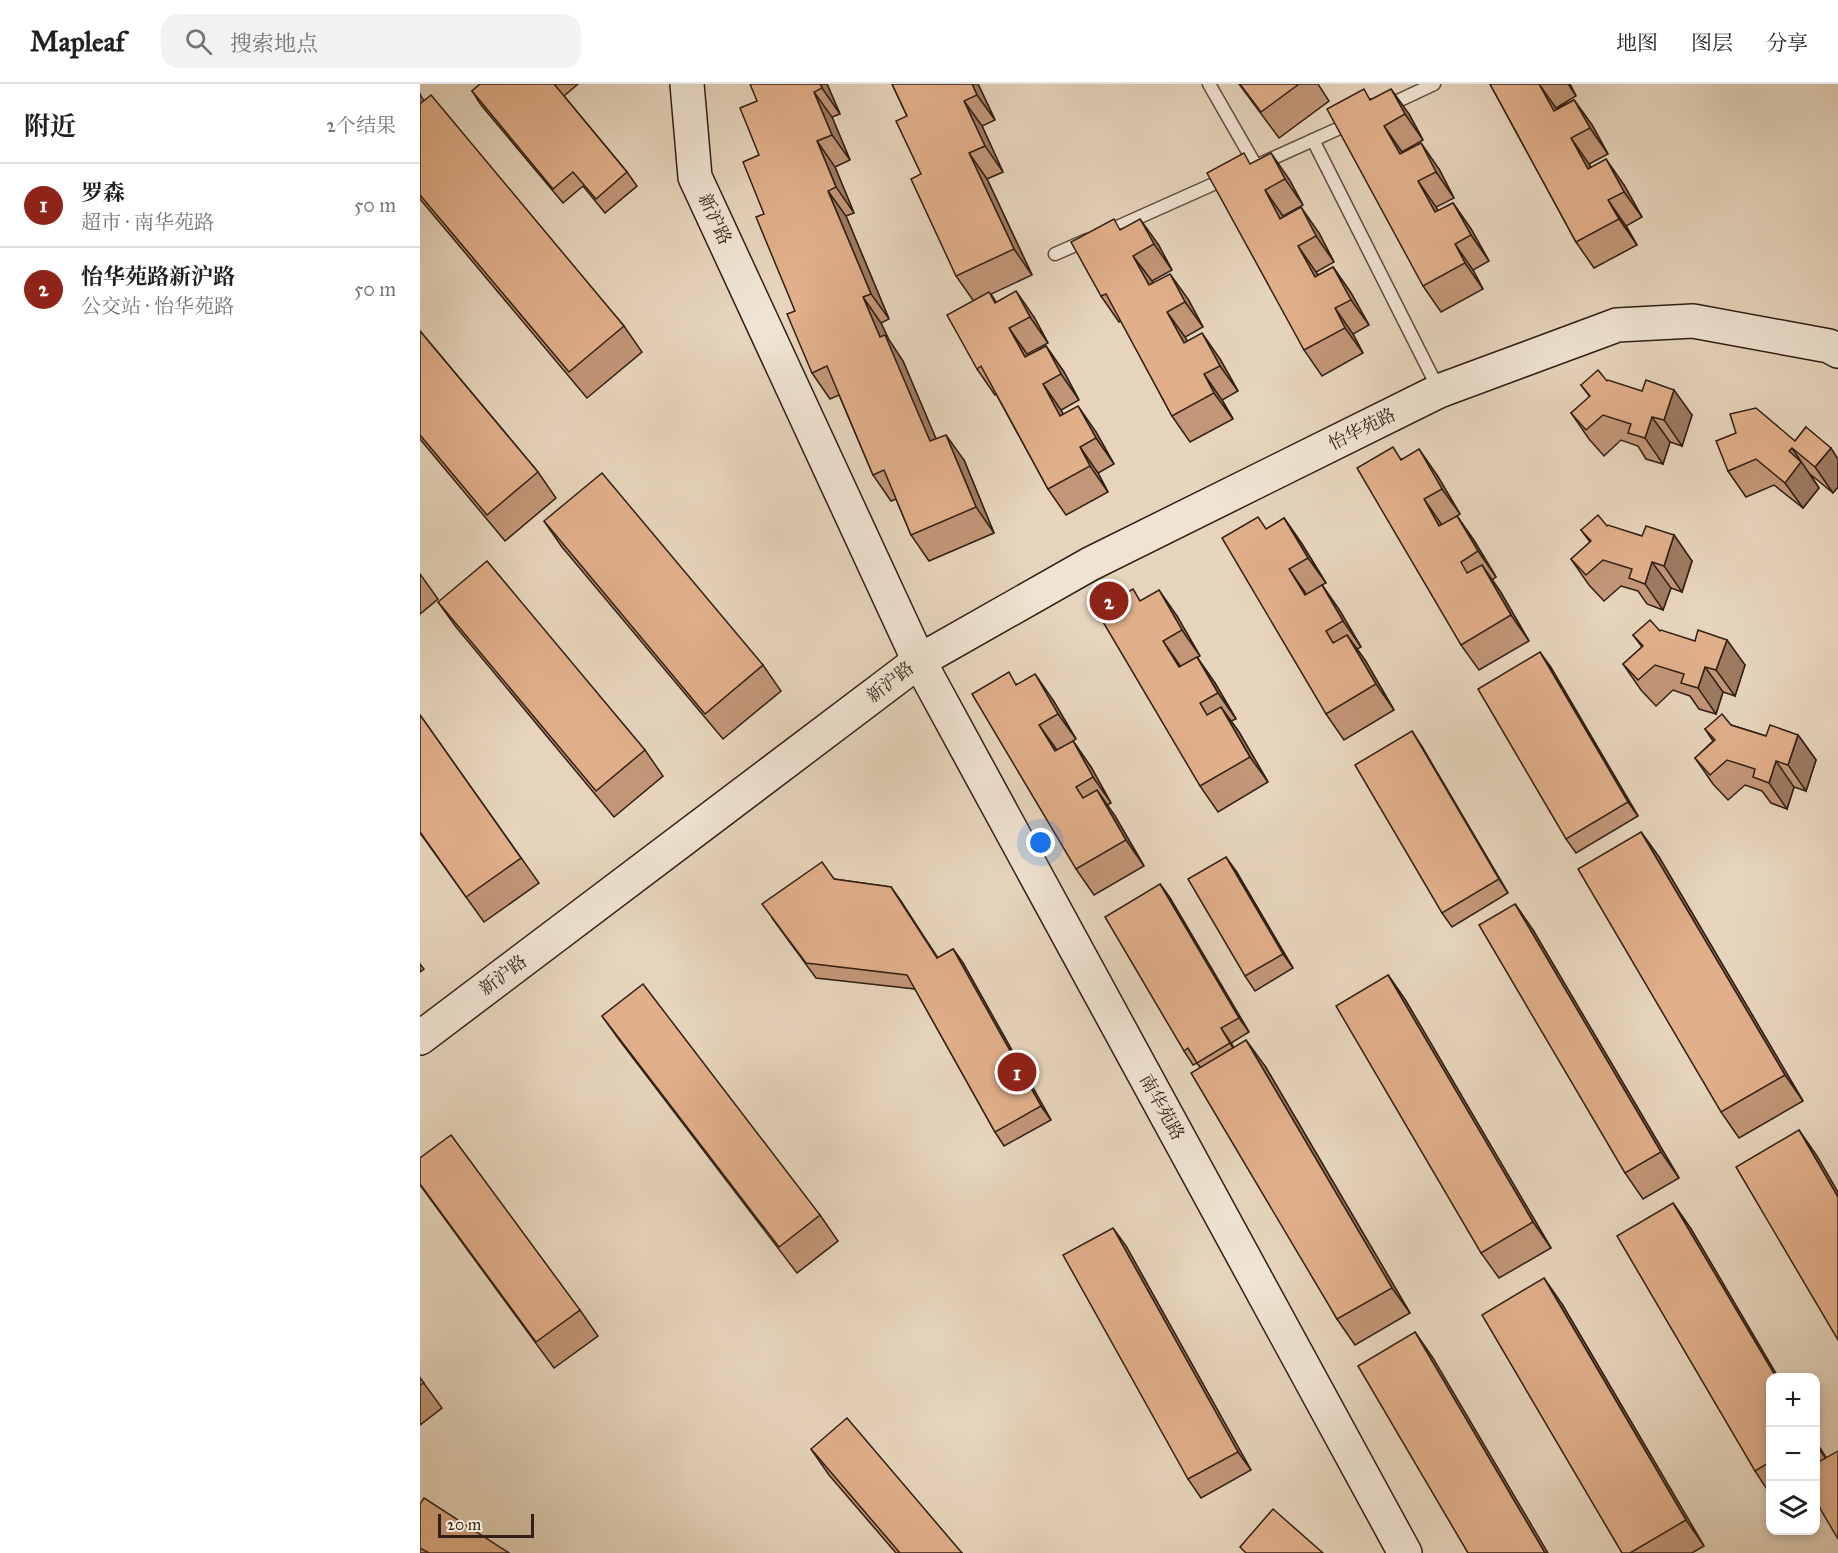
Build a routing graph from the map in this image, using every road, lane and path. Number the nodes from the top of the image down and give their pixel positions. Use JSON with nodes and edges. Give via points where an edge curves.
{"nodes":[{"id":1,"x":687,"y":84,"type":"edge"},
{"id":2,"x":1209,"y":84,"type":"edge"},
{"id":3,"x":1434,"y":84,"type":"edge"},
{"id":4,"x":1313,"y":140,"type":"junction"},
{"id":5,"x":1245,"y":170,"type":"junction"},
{"id":6,"x":1055,"y":254,"type":"dead end"},
{"id":7,"x":1838,"y":351,"type":"edge"},
{"id":8,"x":1439,"y":391,"type":"junction"},
{"id":9,"x":919,"y":661,"type":"junction"},
{"id":10,"x":420,"y":1038,"type":"edge"},
{"id":11,"x":1405,"y":1553,"type":"edge"}],
"edges":[{"from":1,"to":9,"type":"street","name":"新沪路","via":[[695,177]]},
{"from":2,"to":5,"type":"lane"},
{"from":3,"to":4,"type":"lane"},
{"from":4,"to":5,"type":"lane"},
{"from":4,"to":8,"type":"lane"},
{"from":5,"to":6,"type":"lane"},
{"from":7,"to":8,"type":"street","name":"怡华苑路","via":[[1829,346],[1693,321],[1617,325]]},
{"from":8,"to":9,"type":"street","name":"怡华苑路","via":[[1090,564]]},
{"from":9,"to":10,"type":"street","name":"新沪路"},
{"from":9,"to":11,"type":"street","name":"南华苑路"}]}
